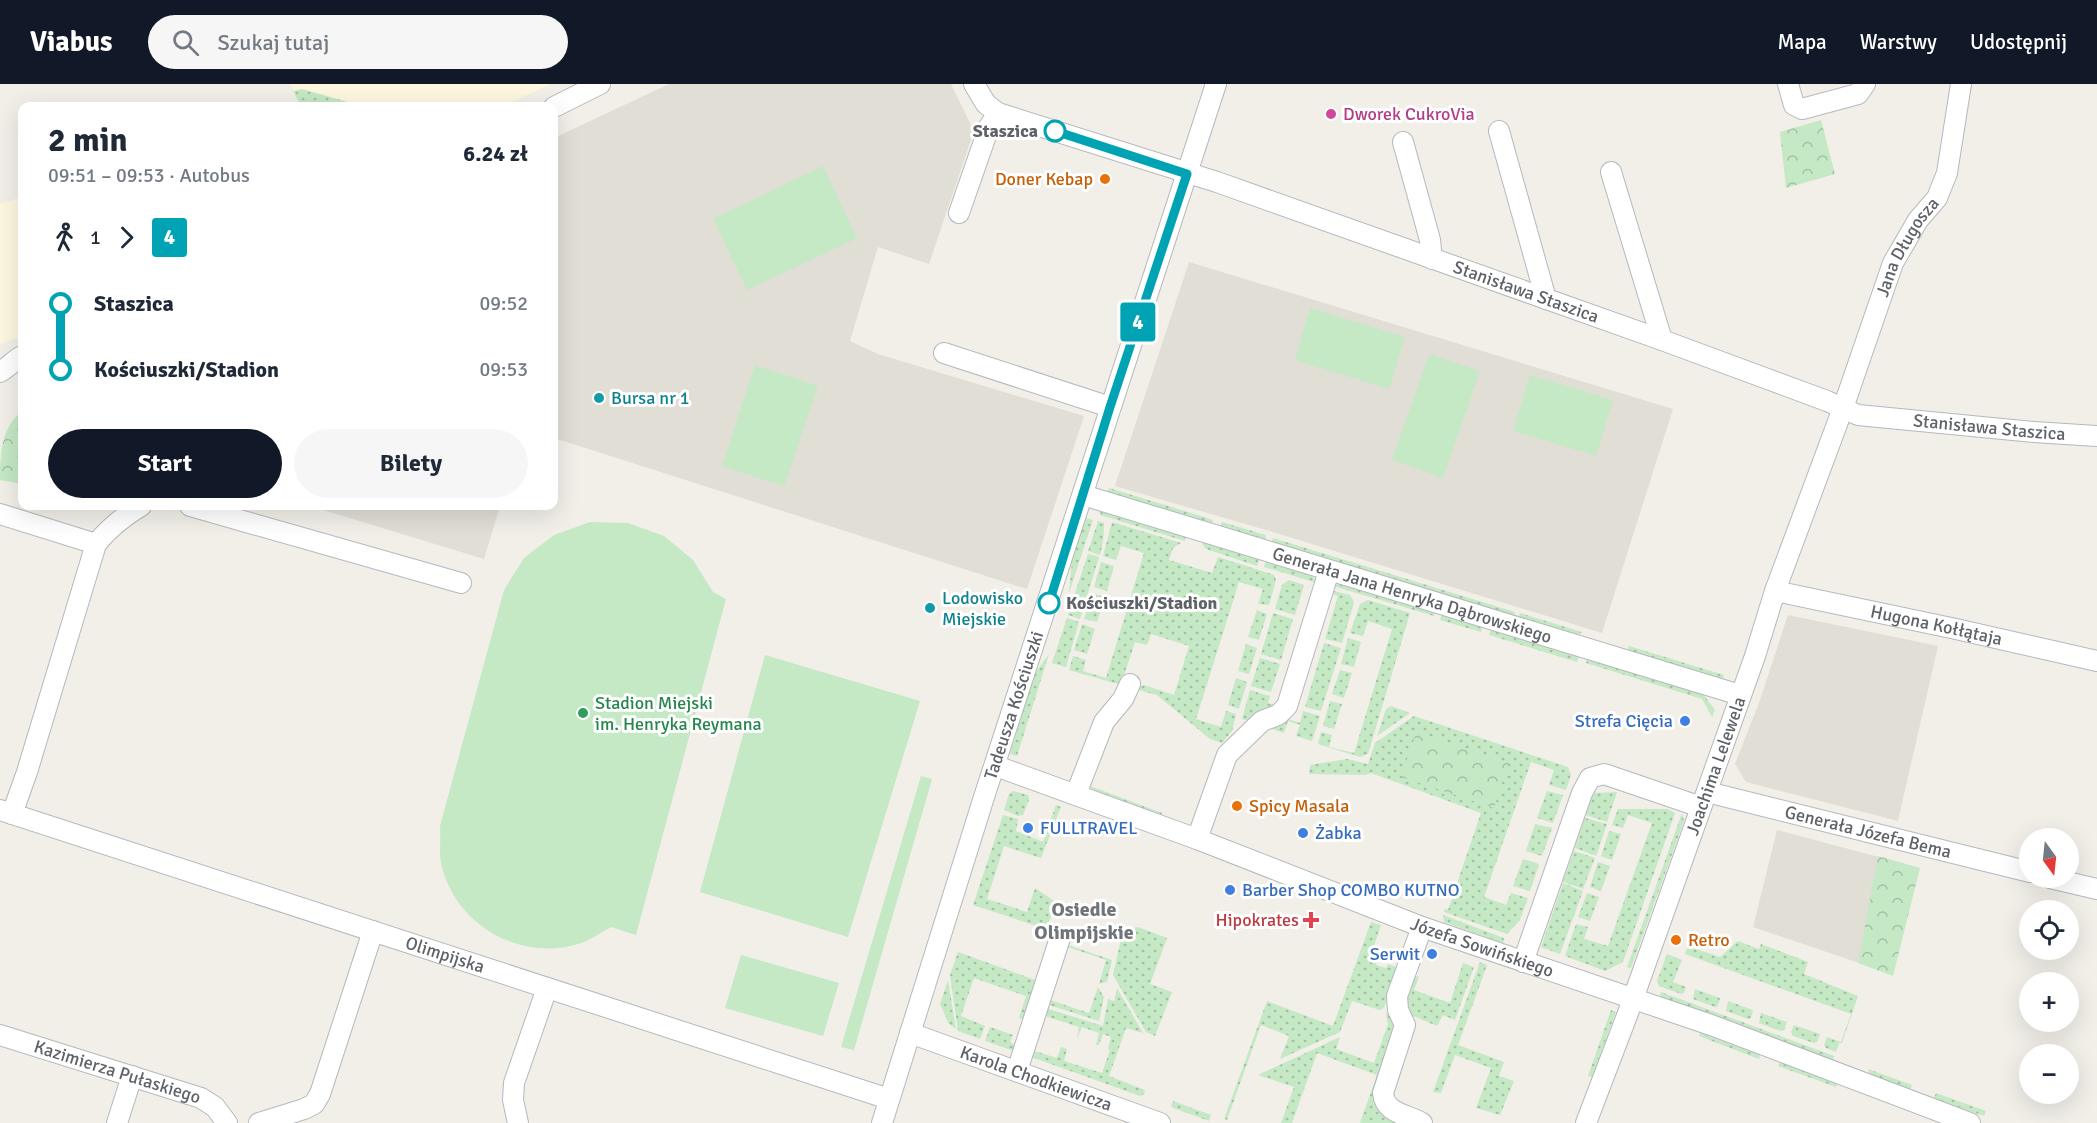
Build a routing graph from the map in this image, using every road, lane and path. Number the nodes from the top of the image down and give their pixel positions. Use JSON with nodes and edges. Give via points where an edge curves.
{"nodes":[{"id":1,"x":600,"y":84,"type":"edge"},
{"id":2,"x":974,"y":84,"type":"edge"},
{"id":3,"x":1216,"y":84,"type":"edge"},
{"id":4,"x":1788,"y":84,"type":"edge"},
{"id":5,"x":1864,"y":84,"type":"edge"},
{"id":6,"x":1961,"y":84,"type":"edge"},
{"id":7,"x":558,"y":105,"type":"edge"},
{"id":8,"x":998,"y":113,"type":"junction"},
{"id":9,"x":1499,"y":131,"type":"dead end"},
{"id":10,"x":1403,"y":142,"type":"dead end"},
{"id":11,"x":1611,"y":172,"type":"dead end"},
{"id":12,"x":1187,"y":174,"type":"junction"},
{"id":13,"x":959,"y":213,"type":"dead end"},
{"id":14,"x":1432,"y":259,"type":"junction"},
{"id":15,"x":1546,"y":299,"type":"junction"},
{"id":16,"x":1662,"y":340,"type":"junction"},
{"id":17,"x":944,"y":353,"type":"dead end"},
{"id":18,"x":13,"y":358,"type":"edge"},
{"id":19,"x":0,"y":372,"type":"edge"},
{"id":20,"x":1110,"y":407,"type":"junction"},
{"id":21,"x":1843,"y":408,"type":"junction"},
{"id":22,"x":2097,"y":436,"type":"edge"},
{"id":23,"x":1083,"y":495,"type":"junction"},
{"id":24,"x":134,"y":510,"type":"edge"},
{"id":25,"x":204,"y":510,"type":"edge"},
{"id":26,"x":0,"y":514,"type":"edge"},
{"id":27,"x":96,"y":544,"type":"junction"},
{"id":28,"x":1329,"y":571,"type":"junction"},
{"id":29,"x":461,"y":583,"type":"dead end"},
{"id":30,"x":1775,"y":591,"type":"junction"},
{"id":31,"x":2097,"y":661,"type":"edge"},
{"id":32,"x":1130,"y":684,"type":"dead end"},
{"id":33,"x":1740,"y":695,"type":"junction"},
{"id":34,"x":996,"y":766,"type":"junction"},
{"id":35,"x":1076,"y":794,"type":"junction"},
{"id":36,"x":1704,"y":799,"type":"junction"},
{"id":37,"x":6,"y":812,"type":"edge"},
{"id":38,"x":1197,"y":839,"type":"junction"},
{"id":39,"x":2019,"y":870,"type":"edge"},
{"id":40,"x":2079,"y":885,"type":"edge"},
{"id":41,"x":2097,"y":889,"type":"edge"},
{"id":42,"x":1422,"y":927,"type":"junction"},
{"id":43,"x":373,"y":931,"type":"junction"},
{"id":44,"x":1060,"y":938,"type":"dead end"},
{"id":45,"x":1523,"y":962,"type":"junction"},
{"id":46,"x":547,"y":988,"type":"junction"},
{"id":47,"x":1633,"y":998,"type":"junction"},
{"id":48,"x":910,"y":1033,"type":"junction"},
{"id":49,"x":0,"y":1035,"type":"edge"},
{"id":50,"x":1017,"y":1071,"type":"junction"},
{"id":51,"x":132,"y":1076,"type":"junction"},
{"id":52,"x":890,"y":1100,"type":"junction"},
{"id":53,"x":117,"y":1123,"type":"edge"},
{"id":54,"x":227,"y":1123,"type":"edge"},
{"id":55,"x":259,"y":1123,"type":"edge"},
{"id":56,"x":518,"y":1123,"type":"edge"},
{"id":57,"x":882,"y":1123,"type":"edge"},
{"id":58,"x":1160,"y":1123,"type":"edge"},
{"id":59,"x":1422,"y":1123,"type":"edge"},
{"id":60,"x":1586,"y":1123,"type":"edge"},
{"id":61,"x":1970,"y":1123,"type":"edge"}],
"edges":[{"from":1,"to":7,"type":"street"},
{"from":2,"to":8,"type":"street","via":[[986,104]]},
{"from":3,"to":12,"type":"street","name":"Tadeusza Kościuszki"},
{"from":4,"to":5,"type":"street","via":[[1794,105],[1802,109],[1858,94]]},
{"from":6,"to":21,"type":"street","name":"Jana Długosza","via":[[1947,173],[1937,198],[1918,220],[1893,263]]},
{"from":8,"to":12,"type":"street","name":"Stanisława Staszica"},
{"from":8,"to":13,"type":"street","via":[[989,127]]},
{"from":9,"to":15,"type":"street"},
{"from":10,"to":14,"type":"street"},
{"from":11,"to":16,"type":"street"},
{"from":12,"to":14,"type":"street","name":"Stanisława Staszica"},
{"from":12,"to":20,"type":"street","name":"Tadeusza Kościuszki"},
{"from":14,"to":15,"type":"street","name":"Stanisława Staszica"},
{"from":15,"to":16,"type":"street","name":"Stanisława Staszica"},
{"from":16,"to":21,"type":"street","name":"Stanisława Staszica"},
{"from":17,"to":20,"type":"street"},
{"from":18,"to":19,"type":"street","via":[[8,368]]},
{"from":20,"to":23,"type":"street","name":"Tadeusza Kościuszki"},
{"from":21,"to":22,"type":"street","name":"Stanisława Staszica","via":[[1858,415]]},
{"from":21,"to":30,"type":"street","name":"Joachima Lelewela"},
{"from":23,"to":28,"type":"street","name":"Generała Jana Henryka Dąbrowskiego"},
{"from":23,"to":34,"type":"street","name":"Tadeusza Kościuszki"},
{"from":24,"to":27,"type":"street"},
{"from":25,"to":29,"type":"street"},
{"from":26,"to":27,"type":"street"},
{"from":27,"to":37,"type":"street","via":[[27,772]]},
{"from":28,"to":33,"type":"street","name":"Generała Jana Henryka Dąbrowskiego"},
{"from":28,"to":38,"type":"street","via":[[1287,706],[1278,715],[1262,721],[1227,755]]},
{"from":30,"to":31,"type":"street","name":"Hugona Kołłątaja"},
{"from":30,"to":33,"type":"street","name":"Joachima Lelewela"},
{"from":32,"to":35,"type":"street","via":[[1104,722]]},
{"from":33,"to":36,"type":"street","name":"Joachima Lelewela"},
{"from":34,"to":35,"type":"street","name":"Józefa Sowińskiego"},
{"from":34,"to":48,"type":"street","name":"Tadeusza Kościuszki"},
{"from":35,"to":38,"type":"street","name":"Józefa Sowińskiego"},
{"from":36,"to":39,"type":"street","name":"Generała Józefa Bema"},
{"from":36,"to":45,"type":"street","name":"Generała Józefa Bema","via":[[1604,774],[1590,778]]},
{"from":36,"to":47,"type":"street","name":"Joachima Lelewela"},
{"from":37,"to":43,"type":"street","name":"Olimpijska"},
{"from":38,"to":42,"type":"street","name":"Józefa Sowińskiego"},
{"from":40,"to":41,"type":"street"},
{"from":42,"to":45,"type":"street","name":"Józefa Sowińskiego"},
{"from":42,"to":59,"type":"street","via":[[1398,991],[1397,1006],[1405,1025],[1383,1091],[1384,1102],[1390,1109]]},
{"from":43,"to":46,"type":"street","name":"Olimpijska"},
{"from":43,"to":55,"type":"street","via":[[320,1094],[314,1104],[304,1109]]},
{"from":44,"to":50,"type":"street"},
{"from":45,"to":47,"type":"street","name":"Józefa Sowińskiego"},
{"from":46,"to":52,"type":"street","name":"Olimpijska"},
{"from":46,"to":56,"type":"street","via":[[514,1083]]},
{"from":47,"to":60,"type":"street","name":"Joachima Lelewela"},
{"from":47,"to":61,"type":"street","name":"Józefa Sowińskiego"},
{"from":48,"to":50,"type":"street","name":"Karola Chodkiewicza"},
{"from":48,"to":52,"type":"street","name":"Tadeusza Kościuszki"},
{"from":49,"to":51,"type":"street","name":"Kazimierza Pułaskiego"},
{"from":50,"to":58,"type":"street","name":"Karola Chodkiewicza"},
{"from":51,"to":53,"type":"street"},
{"from":51,"to":54,"type":"street","name":"Kazimierza Pułaskiego","via":[[201,1098],[215,1107]]},
{"from":52,"to":57,"type":"street","name":"Tadeusza Kościuszki"}]}
